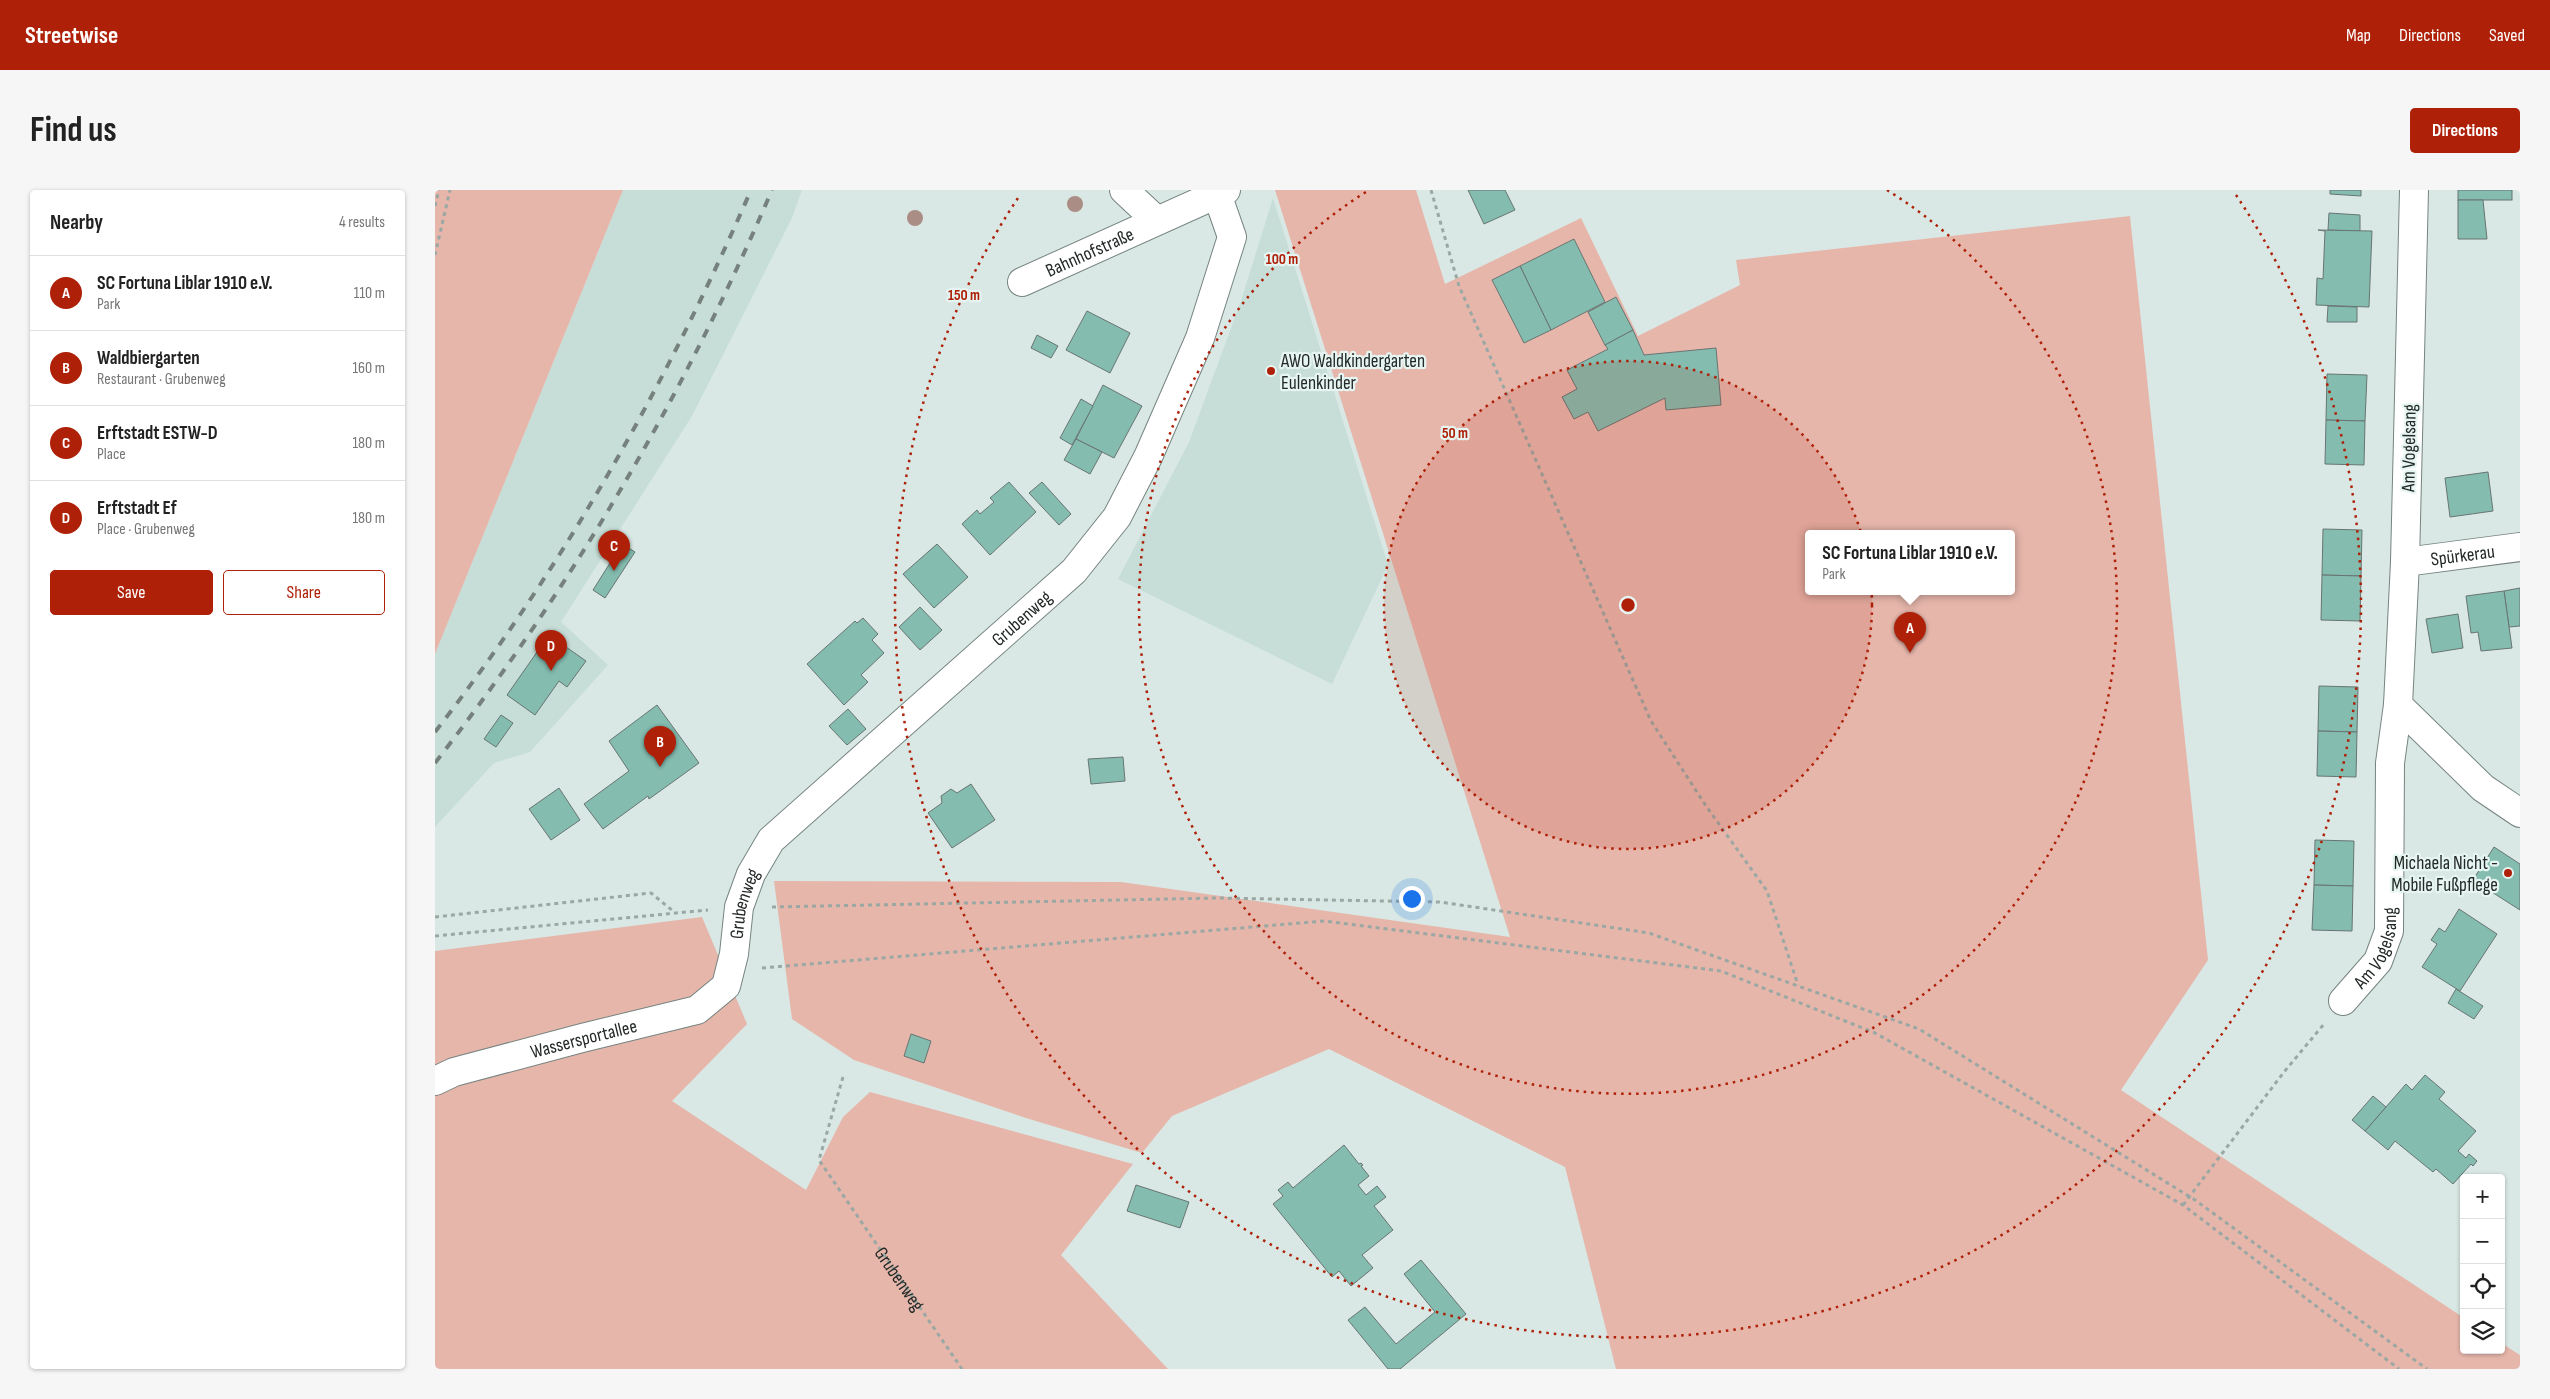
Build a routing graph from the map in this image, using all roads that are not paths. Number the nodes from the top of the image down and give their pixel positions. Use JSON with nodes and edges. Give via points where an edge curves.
{"nodes":[{"id":1,"x":1124,"y":190,"type":"edge"},
{"id":2,"x":2414,"y":190,"type":"edge"},
{"id":3,"x":1221,"y":192,"type":"edge"},
{"id":4,"x":1156,"y":220,"type":"junction"},
{"id":5,"x":1022,"y":282,"type":"dead end"},
{"id":6,"x":2520,"y":547,"type":"edge"},
{"id":7,"x":2405,"y":562,"type":"junction"},
{"id":8,"x":2398,"y":705,"type":"junction"},
{"id":9,"x":2520,"y":813,"type":"edge"},
{"id":10,"x":730,"y":970,"type":"joint"},
{"id":11,"x":2343,"y":1001,"type":"road end"},
{"id":12,"x":435,"y":1081,"type":"edge"}],
"edges":[{"from":1,"to":4,"type":"street","name":"Bahnhofstraße"},
{"from":2,"to":7,"type":"street","name":"Am Vogelsang"},
{"from":3,"to":4,"type":"street","name":"Bahnhofstraße"},
{"from":3,"to":10,"type":"street","name":"Grubenweg","via":[[1232,237],[1200,338],[1148,457],[1117,517],[1074,572],[771,840],[751,874],[739,908]]},
{"from":4,"to":5,"type":"street","name":"Bahnhofstraße"},
{"from":6,"to":7,"type":"street","name":"Spürkerau"},
{"from":7,"to":8,"type":"street","name":"Am Vogelsang"},
{"from":8,"to":9,"type":"street","via":[[2483,788]]},
{"from":8,"to":11,"type":"street","name":"Am Vogelsang","via":[[2390,763],[2389,931],[2378,961]]},
{"from":10,"to":12,"type":"street","name":"Wassersportallee","via":[[697,1010],[463,1070]]}]}
